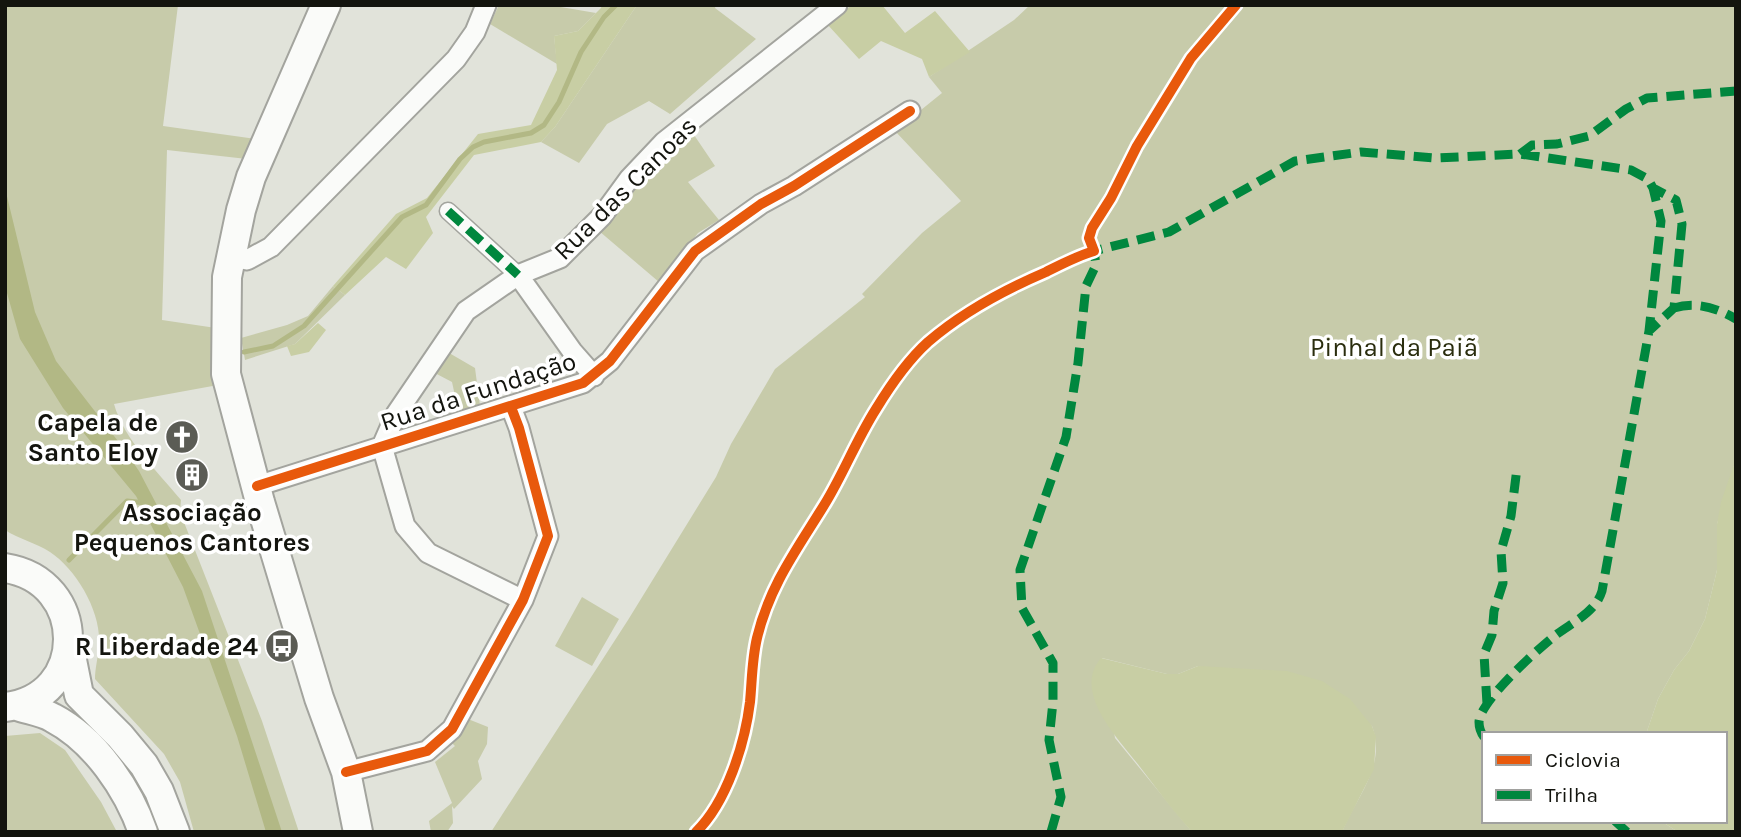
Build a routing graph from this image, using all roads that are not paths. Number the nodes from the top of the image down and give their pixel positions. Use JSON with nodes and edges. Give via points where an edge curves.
{"nodes":[{"id":1,"x":326,"y":5,"type":"edge"},
{"id":2,"x":486,"y":5,"type":"edge"},
{"id":3,"x":837,"y":5,"type":"edge"},
{"id":4,"x":910,"y":111,"type":"dead end"},
{"id":5,"x":447,"y":211,"type":"dead end"},
{"id":6,"x":231,"y":257,"type":"junction"},
{"id":7,"x":518,"y":275,"type":"junction"},
{"id":8,"x":594,"y":376,"type":"junction"},
{"id":9,"x":511,"y":407,"type":"junction"},
{"id":10,"x":382,"y":446,"type":"junction"},
{"id":11,"x":257,"y":485,"type":"junction"},
{"id":12,"x":10,"y":567,"type":"edge"},
{"id":13,"x":523,"y":600,"type":"junction"},
{"id":14,"x":69,"y":645,"type":"junction"},
{"id":15,"x":11,"y":707,"type":"edge"},
{"id":16,"x":346,"y":772,"type":"junction"},
{"id":17,"x":144,"y":832,"type":"edge"},
{"id":18,"x":175,"y":832,"type":"edge"},
{"id":19,"x":358,"y":832,"type":"edge"}],
"edges":[{"from":1,"to":6,"type":"main road","via":[[251,177]]},
{"from":2,"to":6,"type":"street","via":[[456,59],[287,232],[254,258]]},
{"from":3,"to":7,"type":"street","name":"Rua das Canoas","via":[[664,142],[560,258]]},
{"from":4,"to":8,"type":"street","name":"Rua da Fundação","via":[[695,251]]},
{"from":5,"to":7,"type":"street"},
{"from":6,"to":11,"type":"main road","via":[[226,374]]},
{"from":7,"to":8,"type":"street"},
{"from":7,"to":10,"type":"street","name":"Rua das Canoas","via":[[466,311],[396,414]]},
{"from":8,"to":9,"type":"street","name":"Rua da Fundação"},
{"from":9,"to":10,"type":"street","name":"Rua da Fundação"},
{"from":9,"to":13,"type":"street","via":[[548,536]]},
{"from":10,"to":11,"type":"street","name":"Rua da Fundação"},
{"from":10,"to":13,"type":"street","via":[[405,526],[428,553]]},
{"from":11,"to":16,"type":"main road","via":[[315,685]]},
{"from":12,"to":14,"type":"main road","via":[[36,578],[51,591],[68,625]]},
{"from":13,"to":16,"type":"street","via":[[452,729],[427,751]]},
{"from":14,"to":15,"type":"main road","via":[[64,665],[52,683],[36,697]]},
{"from":14,"to":18,"type":"main road","via":[[79,695],[144,765]]},
{"from":15,"to":17,"type":"main road","via":[[53,717],[80,737],[124,789]]},
{"from":16,"to":19,"type":"main road"}]}
